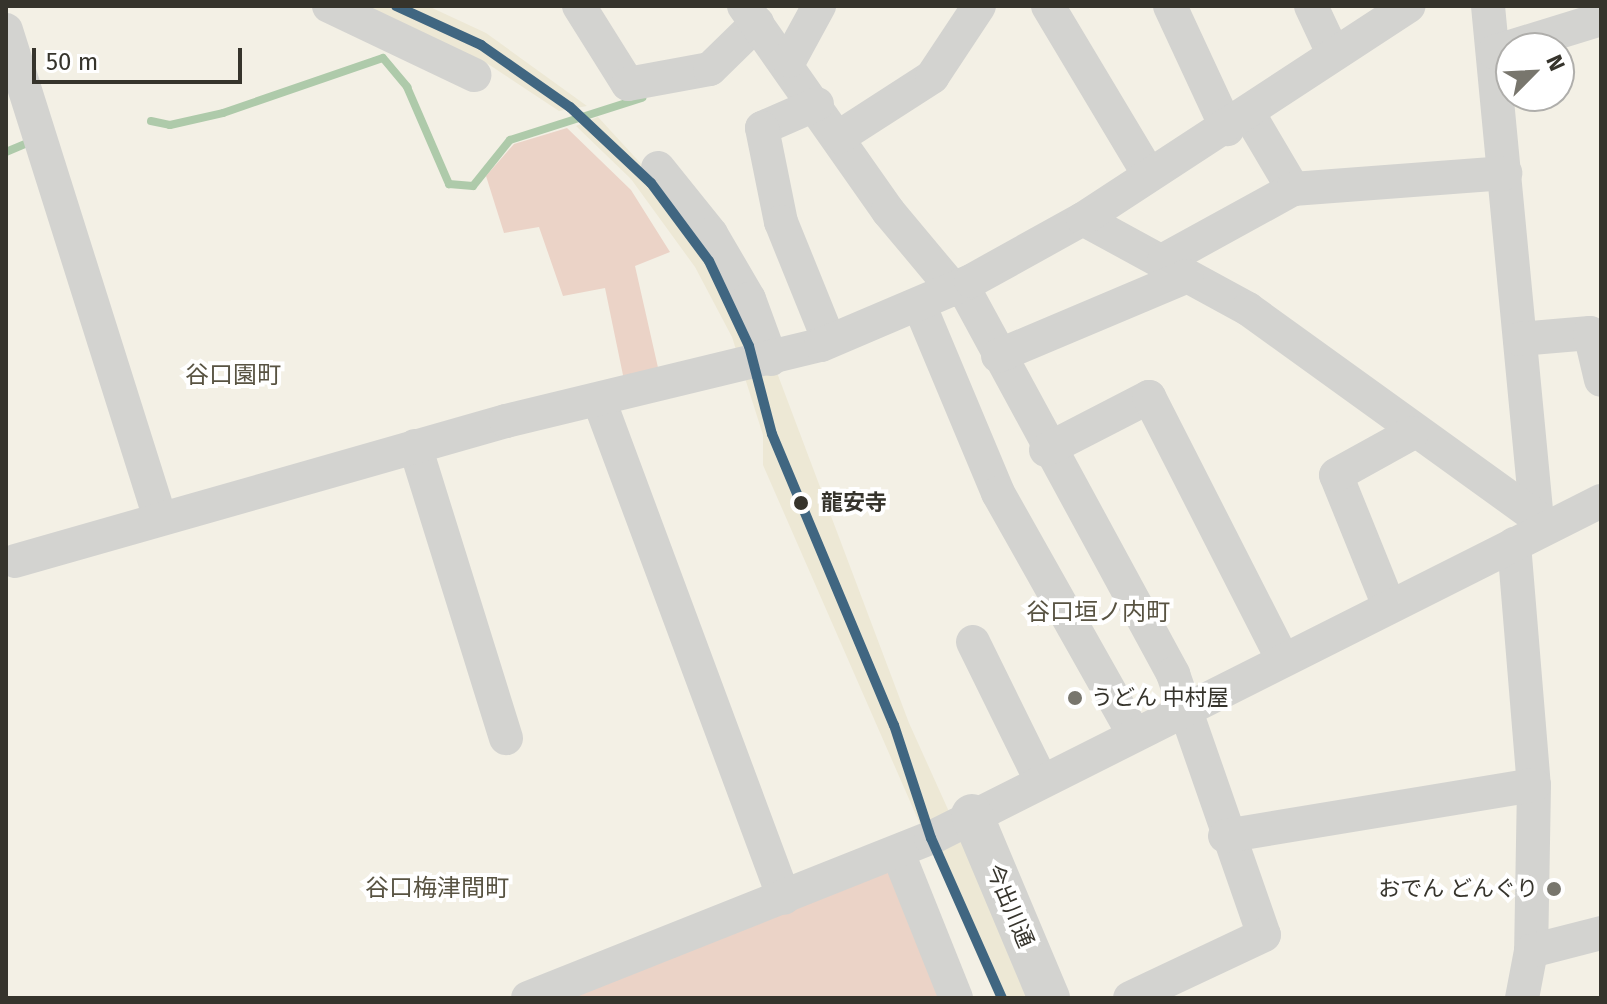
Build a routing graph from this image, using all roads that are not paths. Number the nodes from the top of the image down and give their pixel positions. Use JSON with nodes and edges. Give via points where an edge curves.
{"nodes":[{"id":1,"x":329,"y":6,"type":"edge"},
{"id":2,"x":579,"y":6,"type":"edge"},
{"id":3,"x":819,"y":6,"type":"edge"},
{"id":4,"x":979,"y":6,"type":"edge"},
{"id":5,"x":1048,"y":6,"type":"edge"},
{"id":6,"x":1170,"y":6,"type":"edge"},
{"id":7,"x":1311,"y":6,"type":"edge"},
{"id":8,"x":1408,"y":6,"type":"edge"},
{"id":9,"x":1488,"y":6,"type":"edge"},
{"id":10,"x":751,"y":14,"type":"edge"},
{"id":11,"x":1601,"y":19,"type":"edge"},
{"id":12,"x":6,"y":30,"type":"edge"},
{"id":13,"x":1494,"y":52,"type":"junction"},
{"id":14,"x":1333,"y":53,"type":"junction"},
{"id":15,"x":789,"y":61,"type":"junction"},
{"id":16,"x":474,"y":75,"type":"dead end"},
{"id":17,"x":817,"y":104,"type":"junction"},
{"id":18,"x":1238,"y":122,"type":"junction"},
{"id":19,"x":839,"y":137,"type":"junction"},
{"id":20,"x":658,"y":168,"type":"dead end"},
{"id":21,"x":1505,"y":173,"type":"junction"},
{"id":22,"x":1149,"y":175,"type":"junction"},
{"id":23,"x":1293,"y":189,"type":"junction"},
{"id":24,"x":1083,"y":219,"type":"junction"},
{"id":25,"x":1176,"y":268,"type":"junction"},
{"id":26,"x":958,"y":288,"type":"junction"},
{"id":27,"x":919,"y":304,"type":"junction"},
{"id":28,"x":1520,"y":339,"type":"junction"},
{"id":29,"x":829,"y":341,"type":"junction"},
{"id":30,"x":998,"y":356,"type":"junction"},
{"id":31,"x":771,"y":359,"type":"junction"},
{"id":32,"x":1601,"y":380,"type":"edge"},
{"id":33,"x":599,"y":400,"type":"junction"},
{"id":34,"x":1412,"y":433,"type":"junction"},
{"id":35,"x":415,"y":446,"type":"junction"},
{"id":36,"x":1046,"y":450,"type":"junction"},
{"id":37,"x":1601,"y":501,"type":"edge"},
{"id":38,"x":160,"y":518,"type":"junction"},
{"id":39,"x":1529,"y":531,"type":"junction"},
{"id":40,"x":15,"y":561,"type":"dead end"},
{"id":41,"x":1389,"y":606,"type":"junction"},
{"id":42,"x":973,"y":642,"type":"dead end"},
{"id":43,"x":1283,"y":660,"type":"junction"},
{"id":44,"x":1185,"y":708,"type":"junction"},
{"id":45,"x":1134,"y":734,"type":"junction"},
{"id":46,"x":506,"y":738,"type":"dead end"},
{"id":47,"x":1041,"y":780,"type":"junction"},
{"id":48,"x":1534,"y":785,"type":"junction"},
{"id":49,"x":972,"y":815,"type":"junction"},
{"id":50,"x":1225,"y":836,"type":"junction"},
{"id":51,"x":898,"y":853,"type":"junction"},
{"id":52,"x":784,"y":898,"type":"junction"},
{"id":53,"x":1601,"y":933,"type":"edge"},
{"id":54,"x":1531,"y":951,"type":"junction"},
{"id":55,"x":528,"y":998,"type":"edge"},
{"id":56,"x":956,"y":998,"type":"edge"},
{"id":57,"x":1049,"y":998,"type":"edge"},
{"id":58,"x":1130,"y":998,"type":"edge"},
{"id":59,"x":1522,"y":998,"type":"edge"}],
"edges":[{"from":1,"to":16,"type":"street"},
{"from":2,"to":10,"type":"street","via":[[628,84],[710,69]]},
{"from":3,"to":15,"type":"street"},
{"from":4,"to":19,"type":"street","via":[[932,77]]},
{"from":5,"to":22,"type":"street"},
{"from":6,"to":18,"type":"street"},
{"from":7,"to":14,"type":"street"},
{"from":8,"to":14,"type":"street"},
{"from":9,"to":13,"type":"street"},
{"from":10,"to":15,"type":"street"},
{"from":11,"to":13,"type":"street"},
{"from":12,"to":38,"type":"street"},
{"from":13,"to":21,"type":"street"},
{"from":14,"to":18,"type":"street"},
{"from":15,"to":17,"type":"street"},
{"from":17,"to":19,"type":"street"},
{"from":17,"to":29,"type":"street","via":[[762,128],[781,222]]},
{"from":18,"to":22,"type":"street"},
{"from":18,"to":23,"type":"street"},
{"from":19,"to":26,"type":"street"},
{"from":20,"to":31,"type":"street","via":[[711,234],[749,299]]},
{"from":21,"to":23,"type":"street"},
{"from":21,"to":28,"type":"street"},
{"from":22,"to":24,"type":"street"},
{"from":23,"to":25,"type":"street"},
{"from":24,"to":25,"type":"street"},
{"from":24,"to":26,"type":"street"},
{"from":25,"to":30,"type":"street"},
{"from":25,"to":34,"type":"street","via":[[1248,309]]},
{"from":26,"to":27,"type":"street"},
{"from":26,"to":30,"type":"street"},
{"from":27,"to":29,"type":"street"},
{"from":27,"to":45,"type":"street","via":[[998,493]]},
{"from":28,"to":32,"type":"street","via":[[1590,333]]},
{"from":28,"to":39,"type":"street"},
{"from":29,"to":31,"type":"street"},
{"from":30,"to":36,"type":"street"},
{"from":31,"to":33,"type":"street"},
{"from":33,"to":35,"type":"street"},
{"from":33,"to":52,"type":"street"},
{"from":34,"to":39,"type":"street"},
{"from":34,"to":41,"type":"street","via":[[1336,475]]},
{"from":35,"to":38,"type":"street"},
{"from":35,"to":46,"type":"street"},
{"from":36,"to":43,"type":"street","via":[[1149,397]]},
{"from":36,"to":44,"type":"street","via":[[1173,674]]},
{"from":37,"to":39,"type":"street"},
{"from":38,"to":40,"type":"street"},
{"from":39,"to":41,"type":"street"},
{"from":39,"to":48,"type":"street"},
{"from":41,"to":43,"type":"street"},
{"from":42,"to":47,"type":"street"},
{"from":43,"to":44,"type":"street"},
{"from":44,"to":45,"type":"street"},
{"from":44,"to":50,"type":"street"},
{"from":45,"to":47,"type":"street"},
{"from":47,"to":49,"type":"street"},
{"from":48,"to":50,"type":"street"},
{"from":48,"to":54,"type":"street"},
{"from":49,"to":51,"type":"street"},
{"from":49,"to":57,"type":"street","name":"今出川通"},
{"from":50,"to":58,"type":"street","via":[[1264,935]]},
{"from":51,"to":52,"type":"street"},
{"from":51,"to":56,"type":"street"},
{"from":52,"to":55,"type":"street"},
{"from":53,"to":54,"type":"street"},
{"from":54,"to":59,"type":"street"}]}
